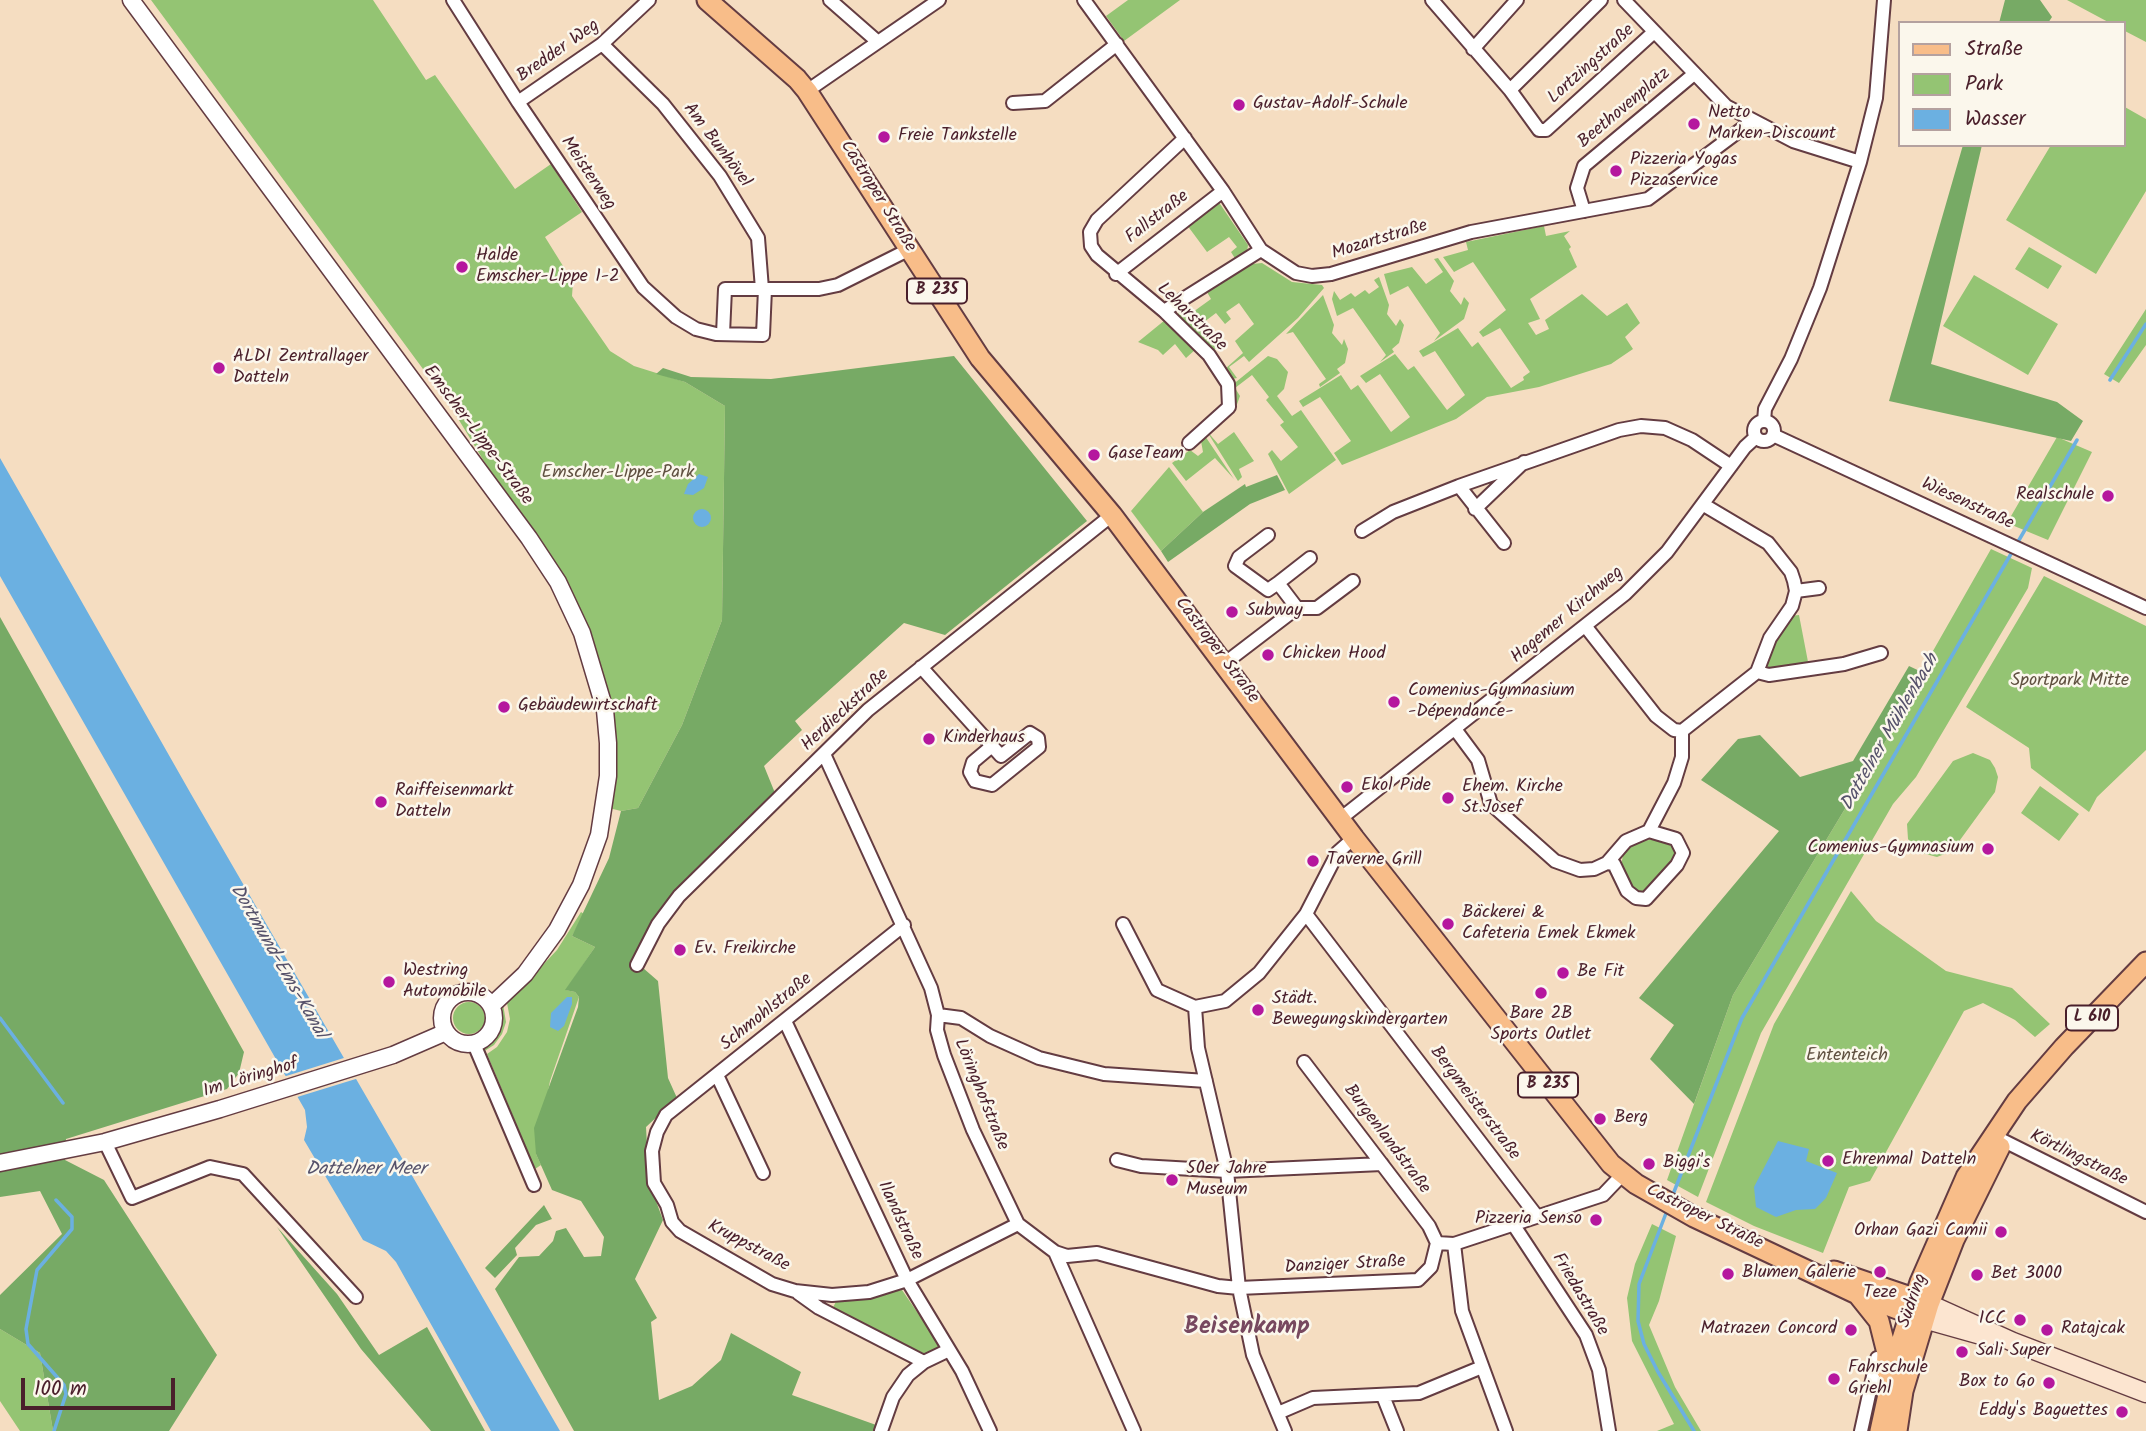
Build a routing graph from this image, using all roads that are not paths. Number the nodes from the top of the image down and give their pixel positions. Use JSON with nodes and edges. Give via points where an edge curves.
{"nodes":[{"id":1,"x":131,"y":0,"type":"edge"},
{"id":2,"x":453,"y":0,"type":"edge"},
{"id":3,"x":649,"y":0,"type":"edge"},
{"id":4,"x":707,"y":0,"type":"edge"},
{"id":5,"x":830,"y":0,"type":"edge"},
{"id":6,"x":939,"y":0,"type":"edge"},
{"id":7,"x":1084,"y":0,"type":"edge"},
{"id":8,"x":1517,"y":0,"type":"edge"},
{"id":9,"x":1601,"y":0,"type":"edge"},
{"id":10,"x":1624,"y":0,"type":"edge"},
{"id":11,"x":1884,"y":0,"type":"edge"},
{"id":12,"x":1434,"y":1,"type":"edge"},
{"id":13,"x":1654,"y":32,"type":"junction"},
{"id":14,"x":878,"y":41,"type":"junction"},
{"id":15,"x":602,"y":44,"type":"junction"},
{"id":16,"x":1117,"y":44,"type":"junction"},
{"id":17,"x":1473,"y":49,"type":"junction"},
{"id":18,"x":1694,"y":74,"type":"junction"},
{"id":19,"x":1510,"y":90,"type":"junction"},
{"id":20,"x":807,"y":91,"type":"junction"},
{"id":21,"x":518,"y":102,"type":"junction"},
{"id":22,"x":1013,"y":103,"type":"dead end"},
{"id":23,"x":1751,"y":122,"type":"junction"},
{"id":24,"x":1185,"y":138,"type":"junction"},
{"id":25,"x":1860,"y":162,"type":"junction"},
{"id":26,"x":1223,"y":191,"type":"junction"},
{"id":27,"x":1584,"y":211,"type":"junction"},
{"id":28,"x":910,"y":248,"type":"junction"},
{"id":29,"x":1261,"y":250,"type":"junction"},
{"id":30,"x":1116,"y":274,"type":"junction"},
{"id":31,"x":764,"y":289,"type":"junction"},
{"id":32,"x":1164,"y":311,"type":"junction"},
{"id":33,"x":723,"y":334,"type":"junction"},
{"id":34,"x":1764,"y":421,"type":"junction"},
{"id":35,"x":1773,"y":435,"type":"junction"},
{"id":36,"x":1756,"y":437,"type":"junction"},
{"id":37,"x":1189,"y":443,"type":"dead end"},
{"id":38,"x":1524,"y":462,"type":"junction"},
{"id":39,"x":1731,"y":466,"type":"junction"},
{"id":40,"x":1459,"y":486,"type":"junction"},
{"id":41,"x":1704,"y":505,"type":"junction"},
{"id":42,"x":1475,"y":509,"type":"junction"},
{"id":43,"x":1112,"y":515,"type":"junction"},
{"id":44,"x":1362,"y":531,"type":"dead end"},
{"id":45,"x":1268,"y":535,"type":"dead end"},
{"id":46,"x":1504,"y":543,"type":"dead end"},
{"id":47,"x":1310,"y":558,"type":"dead end"},
{"id":48,"x":1353,"y":581,"type":"dead end"},
{"id":49,"x":1278,"y":583,"type":"junction"},
{"id":50,"x":1819,"y":588,"type":"dead end"},
{"id":51,"x":1796,"y":591,"type":"junction"},
{"id":52,"x":1297,"y":608,"type":"junction"},
{"id":53,"x":2146,"y":608,"type":"edge"},
{"id":54,"x":1586,"y":627,"type":"junction"},
{"id":55,"x":1881,"y":653,"type":"dead end"},
{"id":56,"x":1226,"y":663,"type":"junction"},
{"id":57,"x":921,"y":667,"type":"junction"},
{"id":58,"x":1757,"y":673,"type":"junction"},
{"id":59,"x":1455,"y":729,"type":"junction"},
{"id":60,"x":1682,"y":731,"type":"junction"},
{"id":61,"x":992,"y":746,"type":"junction"},
{"id":62,"x":824,"y":754,"type":"junction"},
{"id":63,"x":1340,"y":819,"type":"junction"},
{"id":64,"x":1649,"y":831,"type":"junction"},
{"id":65,"x":1354,"y":838,"type":"junction"},
{"id":66,"x":1607,"y":863,"type":"junction"},
{"id":67,"x":1306,"y":914,"type":"junction"},
{"id":68,"x":1123,"y":924,"type":"dead end"},
{"id":69,"x":904,"y":925,"type":"junction"},
{"id":70,"x":637,"y":965,"type":"dead end"},
{"id":71,"x":2143,"y":972,"type":"edge"},
{"id":72,"x":488,"y":1002,"type":"junction"},
{"id":73,"x":1195,"y":1007,"type":"junction"},
{"id":74,"x":938,"y":1015,"type":"junction"},
{"id":75,"x":785,"y":1021,"type":"junction"},
{"id":76,"x":446,"y":1032,"type":"junction"},
{"id":77,"x":474,"y":1044,"type":"junction"},
{"id":78,"x":1304,"y":1062,"type":"dead end"},
{"id":79,"x":717,"y":1075,"type":"junction"},
{"id":80,"x":1206,"y":1081,"type":"junction"},
{"id":81,"x":657,"y":1132,"type":"joint"},
{"id":82,"x":1998,"y":1138,"type":"junction"},
{"id":83,"x":105,"y":1142,"type":"junction"},
{"id":84,"x":1117,"y":1160,"type":"dead end"},
{"id":85,"x":0,"y":1163,"type":"edge"},
{"id":86,"x":1382,"y":1164,"type":"junction"},
{"id":87,"x":1227,"y":1171,"type":"junction"},
{"id":88,"x":763,"y":1172,"type":"dead end"},
{"id":89,"x":1623,"y":1174,"type":"junction"},
{"id":90,"x":534,"y":1185,"type":"dead end"},
{"id":91,"x":2146,"y":1212,"type":"edge"},
{"id":92,"x":1536,"y":1215,"type":"junction"},
{"id":93,"x":1017,"y":1224,"type":"junction"},
{"id":94,"x":1513,"y":1224,"type":"junction"},
{"id":95,"x":1437,"y":1242,"type":"junction"},
{"id":96,"x":1454,"y":1244,"type":"junction"},
{"id":97,"x":1770,"y":1250,"type":"junction"},
{"id":98,"x":1055,"y":1252,"type":"junction"},
{"id":99,"x":907,"y":1280,"type":"junction"},
{"id":100,"x":1239,"y":1288,"type":"junction"},
{"id":101,"x":795,"y":1291,"type":"junction"},
{"id":102,"x":1856,"y":1293,"type":"junction"},
{"id":103,"x":356,"y":1297,"type":"dead end"},
{"id":104,"x":1919,"y":1308,"type":"junction"},
{"id":105,"x":949,"y":1350,"type":"junction"},
{"id":106,"x":1877,"y":1358,"type":"dead end"},
{"id":107,"x":924,"y":1362,"type":"junction"},
{"id":108,"x":1482,"y":1367,"type":"junction"},
{"id":109,"x":2146,"y":1393,"type":"edge"},
{"id":110,"x":1383,"y":1396,"type":"junction"},
{"id":111,"x":1885,"y":1401,"type":"junction"},
{"id":112,"x":1278,"y":1413,"type":"junction"},
{"id":113,"x":881,"y":1431,"type":"edge"},
{"id":114,"x":990,"y":1431,"type":"edge"},
{"id":115,"x":1133,"y":1431,"type":"edge"},
{"id":116,"x":1284,"y":1431,"type":"edge"},
{"id":117,"x":1397,"y":1431,"type":"edge"},
{"id":118,"x":1506,"y":1431,"type":"edge"},
{"id":119,"x":1609,"y":1431,"type":"edge"},
{"id":120,"x":1861,"y":1431,"type":"edge"},
{"id":121,"x":1880,"y":1431,"type":"edge"},
{"id":122,"x":1897,"y":1431,"type":"edge"}],
"edges":[{"from":1,"to":72,"type":"street","name":"Emscher-Lippe-Straße","via":[[529,538],[558,582],[582,633],[606,710],[607,786],[592,859],[569,910],[525,974]]},
{"from":2,"to":21,"type":"street","name":"Meisterweg"},
{"from":3,"to":15,"type":"street","name":"Bredder Weg"},
{"from":4,"to":20,"type":"main road","name":"Castroper Straße","number":"B 235"},
{"from":5,"to":14,"type":"street"},
{"from":6,"to":14,"type":"street"},
{"from":7,"to":16,"type":"street","name":"Mozartstraße"},
{"from":8,"to":17,"type":"street"},
{"from":9,"to":19,"type":"street"},
{"from":10,"to":13,"type":"street"},
{"from":11,"to":25,"type":"street","name":"Hagemer Kirchweg","via":[[1876,98]]},
{"from":12,"to":17,"type":"street"},
{"from":13,"to":18,"type":"street"},
{"from":13,"to":19,"type":"street","name":"Lortzingstraße","via":[[1546,130],[1539,130]]},
{"from":14,"to":20,"type":"street"},
{"from":15,"to":21,"type":"street","name":"Bredder Weg"},
{"from":15,"to":31,"type":"street","name":"Am Bunhövel","via":[[663,104],[720,176],[758,238]]},
{"from":16,"to":22,"type":"street","via":[[1045,101]]},
{"from":16,"to":24,"type":"street","name":"Mozartstraße"},
{"from":17,"to":19,"type":"street"},
{"from":18,"to":23,"type":"street"},
{"from":18,"to":27,"type":"street","name":"Beethovenplatz","via":[[1584,166],[1577,188]]},
{"from":20,"to":28,"type":"main road","name":"Castroper Straße","number":"B 235"},
{"from":21,"to":33,"type":"street","name":"Meisterweg","via":[[643,287],[676,317],[696,328]]},
{"from":23,"to":25,"type":"street"},
{"from":23,"to":27,"type":"street","name":"Mozartstraße","via":[[1655,196]]},
{"from":24,"to":26,"type":"street","name":"Mozartstraße"},
{"from":24,"to":30,"type":"street","name":"Leharstraße","via":[[1097,220],[1090,232],[1091,246]]},
{"from":25,"to":34,"type":"street","name":"Hagemer Kirchweg","via":[[1820,288],[1765,409]]},
{"from":26,"to":29,"type":"street","name":"Mozartstraße"},
{"from":26,"to":30,"type":"street","name":"Fallstraße"},
{"from":27,"to":29,"type":"street","name":"Mozartstraße","via":[[1471,232],[1331,274],[1296,273]]},
{"from":28,"to":31,"type":"street","via":[[838,285]]},
{"from":28,"to":43,"type":"main road","name":"Castroper Straße","number":"B 235","via":[[980,358]]},
{"from":29,"to":32,"type":"street"},
{"from":30,"to":32,"type":"street","name":"Leharstraße"},
{"from":31,"to":33,"type":"street","via":[[725,289]]},
{"from":31,"to":33,"type":"street","name":"Meisterweg","via":[[763,335]]},
{"from":32,"to":37,"type":"street","name":"Leharstraße","via":[[1209,355],[1231,391],[1229,407]]},
{"from":34,"to":35,"type":"street","via":[[1773,425]]},
{"from":34,"to":36,"type":"street","name":"Hagemer Kirchweg","via":[[1755,427]]},
{"from":35,"to":36,"type":"street","via":[[1765,441]]},
{"from":35,"to":53,"type":"street","name":"Wiesenstraße"},
{"from":36,"to":39,"type":"street","name":"Hagemer Kirchweg"},
{"from":38,"to":39,"type":"street","via":[[1641,426],[1665,428],[1683,436]]},
{"from":38,"to":40,"type":"street"},
{"from":38,"to":42,"type":"street"},
{"from":39,"to":41,"type":"street","name":"Hagemer Kirchweg"},
{"from":40,"to":42,"type":"street"},
{"from":40,"to":44,"type":"street","via":[[1393,512]]},
{"from":41,"to":51,"type":"street","via":[[1768,543],[1791,572]]},
{"from":41,"to":54,"type":"street","name":"Hagemer Kirchweg","via":[[1667,552]]},
{"from":42,"to":46,"type":"street"},
{"from":43,"to":56,"type":"main road","name":"Castroper Straße","number":"B 235"},
{"from":43,"to":57,"type":"street","name":"Herdieckstraße"},
{"from":45,"to":49,"type":"street","via":[[1239,557],[1235,566],[1268,590]]},
{"from":47,"to":49,"type":"street"},
{"from":48,"to":52,"type":"street","via":[[1317,608]]},
{"from":49,"to":52,"type":"street"},
{"from":50,"to":51,"type":"street"},
{"from":51,"to":58,"type":"street"},
{"from":52,"to":56,"type":"street"},
{"from":54,"to":59,"type":"street","name":"Hagemer Kirchweg"},
{"from":54,"to":60,"type":"street","via":[[1661,722]]},
{"from":55,"to":58,"type":"street","via":[[1844,664]]},
{"from":56,"to":63,"type":"main road","name":"Castroper Straße","number":"B 235"},
{"from":57,"to":61,"type":"street"},
{"from":57,"to":62,"type":"street","name":"Herdieckstraße"},
{"from":58,"to":60,"type":"street"},
{"from":59,"to":63,"type":"street","name":"Hagemer Kirchweg"},
{"from":59,"to":66,"type":"street","via":[[1478,760],[1484,788],[1498,811],[1567,867],[1594,870]]},
{"from":60,"to":64,"type":"street","via":[[1682,757],[1674,783]]},
{"from":61,"to":61,"type":"street","via":[[1001,756],[1030,733],[1038,738],[1039,747],[992,785],[983,785],[975,782],[970,772],[973,762]]},
{"from":62,"to":69,"type":"street","name":"Löringhofstraße"},
{"from":62,"to":70,"type":"street","name":"Herdieckstraße","via":[[679,896]]},
{"from":63,"to":65,"type":"main road","name":"Castroper Straße","number":"B 235"},
{"from":64,"to":66,"type":"street","via":[[1626,841]]},
{"from":64,"to":66,"type":"street","via":[[1676,839],[1683,852],[1646,899],[1628,891],[1614,864]]},
{"from":65,"to":67,"type":"street","via":[[1338,852]]},
{"from":65,"to":89,"type":"main road","name":"Castroper Straße","number":"B 235"},
{"from":67,"to":73,"type":"street","via":[[1259,973],[1226,1001]]},
{"from":67,"to":92,"type":"street","name":"Bergmeisterstraße"},
{"from":68,"to":73,"type":"street","via":[[1157,990]]},
{"from":69,"to":74,"type":"street","name":"Löringhofstraße","via":[[932,988]]},
{"from":69,"to":75,"type":"street","name":"Schmohlstraße"},
{"from":71,"to":82,"type":"main road","name":"Südring","number":"L 610","via":[[2039,1075]]},
{"from":72,"to":76,"type":"street","via":[[467,992],[451,999],[442,1015]]},
{"from":72,"to":77,"type":"street","via":[[494,1025]]},
{"from":73,"to":80,"type":"street"},
{"from":74,"to":80,"type":"street","via":[[961,1018],[1039,1058],[1104,1074]]},
{"from":74,"to":93,"type":"street","name":"Löringhofstraße","via":[[944,1055]]},
{"from":75,"to":79,"type":"street","name":"Schmohlstraße"},
{"from":75,"to":99,"type":"street","name":"Ilandstraße"},
{"from":76,"to":77,"type":"street","via":[[458,1042]]},
{"from":76,"to":83,"type":"street","name":"Im Löringhof","via":[[393,1055]]},
{"from":77,"to":90,"type":"street"},
{"from":78,"to":86,"type":"street","name":"Burgenlandstraße"},
{"from":79,"to":81,"type":"street","name":"Schmohlstraße","via":[[666,1115]]},
{"from":79,"to":88,"type":"street"},
{"from":80,"to":87,"type":"street"},
{"from":81,"to":101,"type":"street","name":"Kruppstraße","via":[[652,1175],[672,1222],[772,1284]]},
{"from":82,"to":91,"type":"street","name":"Körtlingstraße"},
{"from":82,"to":104,"type":"main road","name":"Südring","number":"L 610"},
{"from":83,"to":85,"type":"street","name":"Im Löringhof"},
{"from":83,"to":103,"type":"street","via":[[132,1198],[210,1167],[243,1174]]},
{"from":84,"to":87,"type":"street","via":[[1141,1166]]},
{"from":86,"to":87,"type":"street"},
{"from":86,"to":95,"type":"street","name":"Burgenlandstraße"},
{"from":87,"to":100,"type":"street"},
{"from":89,"to":92,"type":"street","via":[[1603,1195]]},
{"from":89,"to":97,"type":"main road","name":"Castroper Straße","number":"B 235","via":[[1679,1209]]},
{"from":92,"to":94,"type":"street"},
{"from":93,"to":98,"type":"street","name":"Löringhofstraße"},
{"from":93,"to":99,"type":"street","name":"Kruppstraße"},
{"from":94,"to":96,"type":"street"},
{"from":94,"to":119,"type":"street","name":"Friedastraße","via":[[1586,1335],[1599,1370]]},
{"from":95,"to":96,"type":"street"},
{"from":95,"to":100,"type":"street","name":"Danziger Straße","via":[[1431,1267],[1418,1280]]},
{"from":96,"to":108,"type":"street","via":[[1462,1311]]},
{"from":97,"to":102,"type":"main road","name":"Castroper Straße","number":"B 235"},
{"from":97,"to":104,"type":"main road","name":"Castroper Straße","number":"B 235"},
{"from":98,"to":100,"type":"street","name":"Danziger Straße","via":[[1067,1256],[1097,1253]]},
{"from":98,"to":115,"type":"street"},
{"from":99,"to":101,"type":"street","name":"Kruppstraße","via":[[857,1293]]},
{"from":99,"to":105,"type":"street","name":"Ilandstraße"},
{"from":100,"to":112,"type":"street","via":[[1253,1356]]},
{"from":101,"to":107,"type":"street"},
{"from":102,"to":104,"type":"main road","name":"Castroper Straße","number":"B 235"},
{"from":102,"to":111,"type":"main road","number":"B 235","via":[[1871,1308],[1882,1333],[1887,1353]]},
{"from":104,"to":109,"type":"main road","name":"Castroper Straße"},
{"from":104,"to":111,"type":"main road","name":"Südring","number":"B 235"},
{"from":104,"to":122,"type":"main road","name":"Südring"},
{"from":105,"to":107,"type":"street"},
{"from":105,"to":114,"type":"street","name":"Ilandstraße"},
{"from":106,"to":120,"type":"street"},
{"from":107,"to":113,"type":"street","via":[[893,1397]]},
{"from":108,"to":110,"type":"street","via":[[1419,1393]]},
{"from":108,"to":118,"type":"street"},
{"from":110,"to":112,"type":"street","via":[[1313,1398]]},
{"from":110,"to":117,"type":"street"},
{"from":111,"to":121,"type":"main road","name":"Südring","number":"B 235"},
{"from":112,"to":116,"type":"street"}]}
